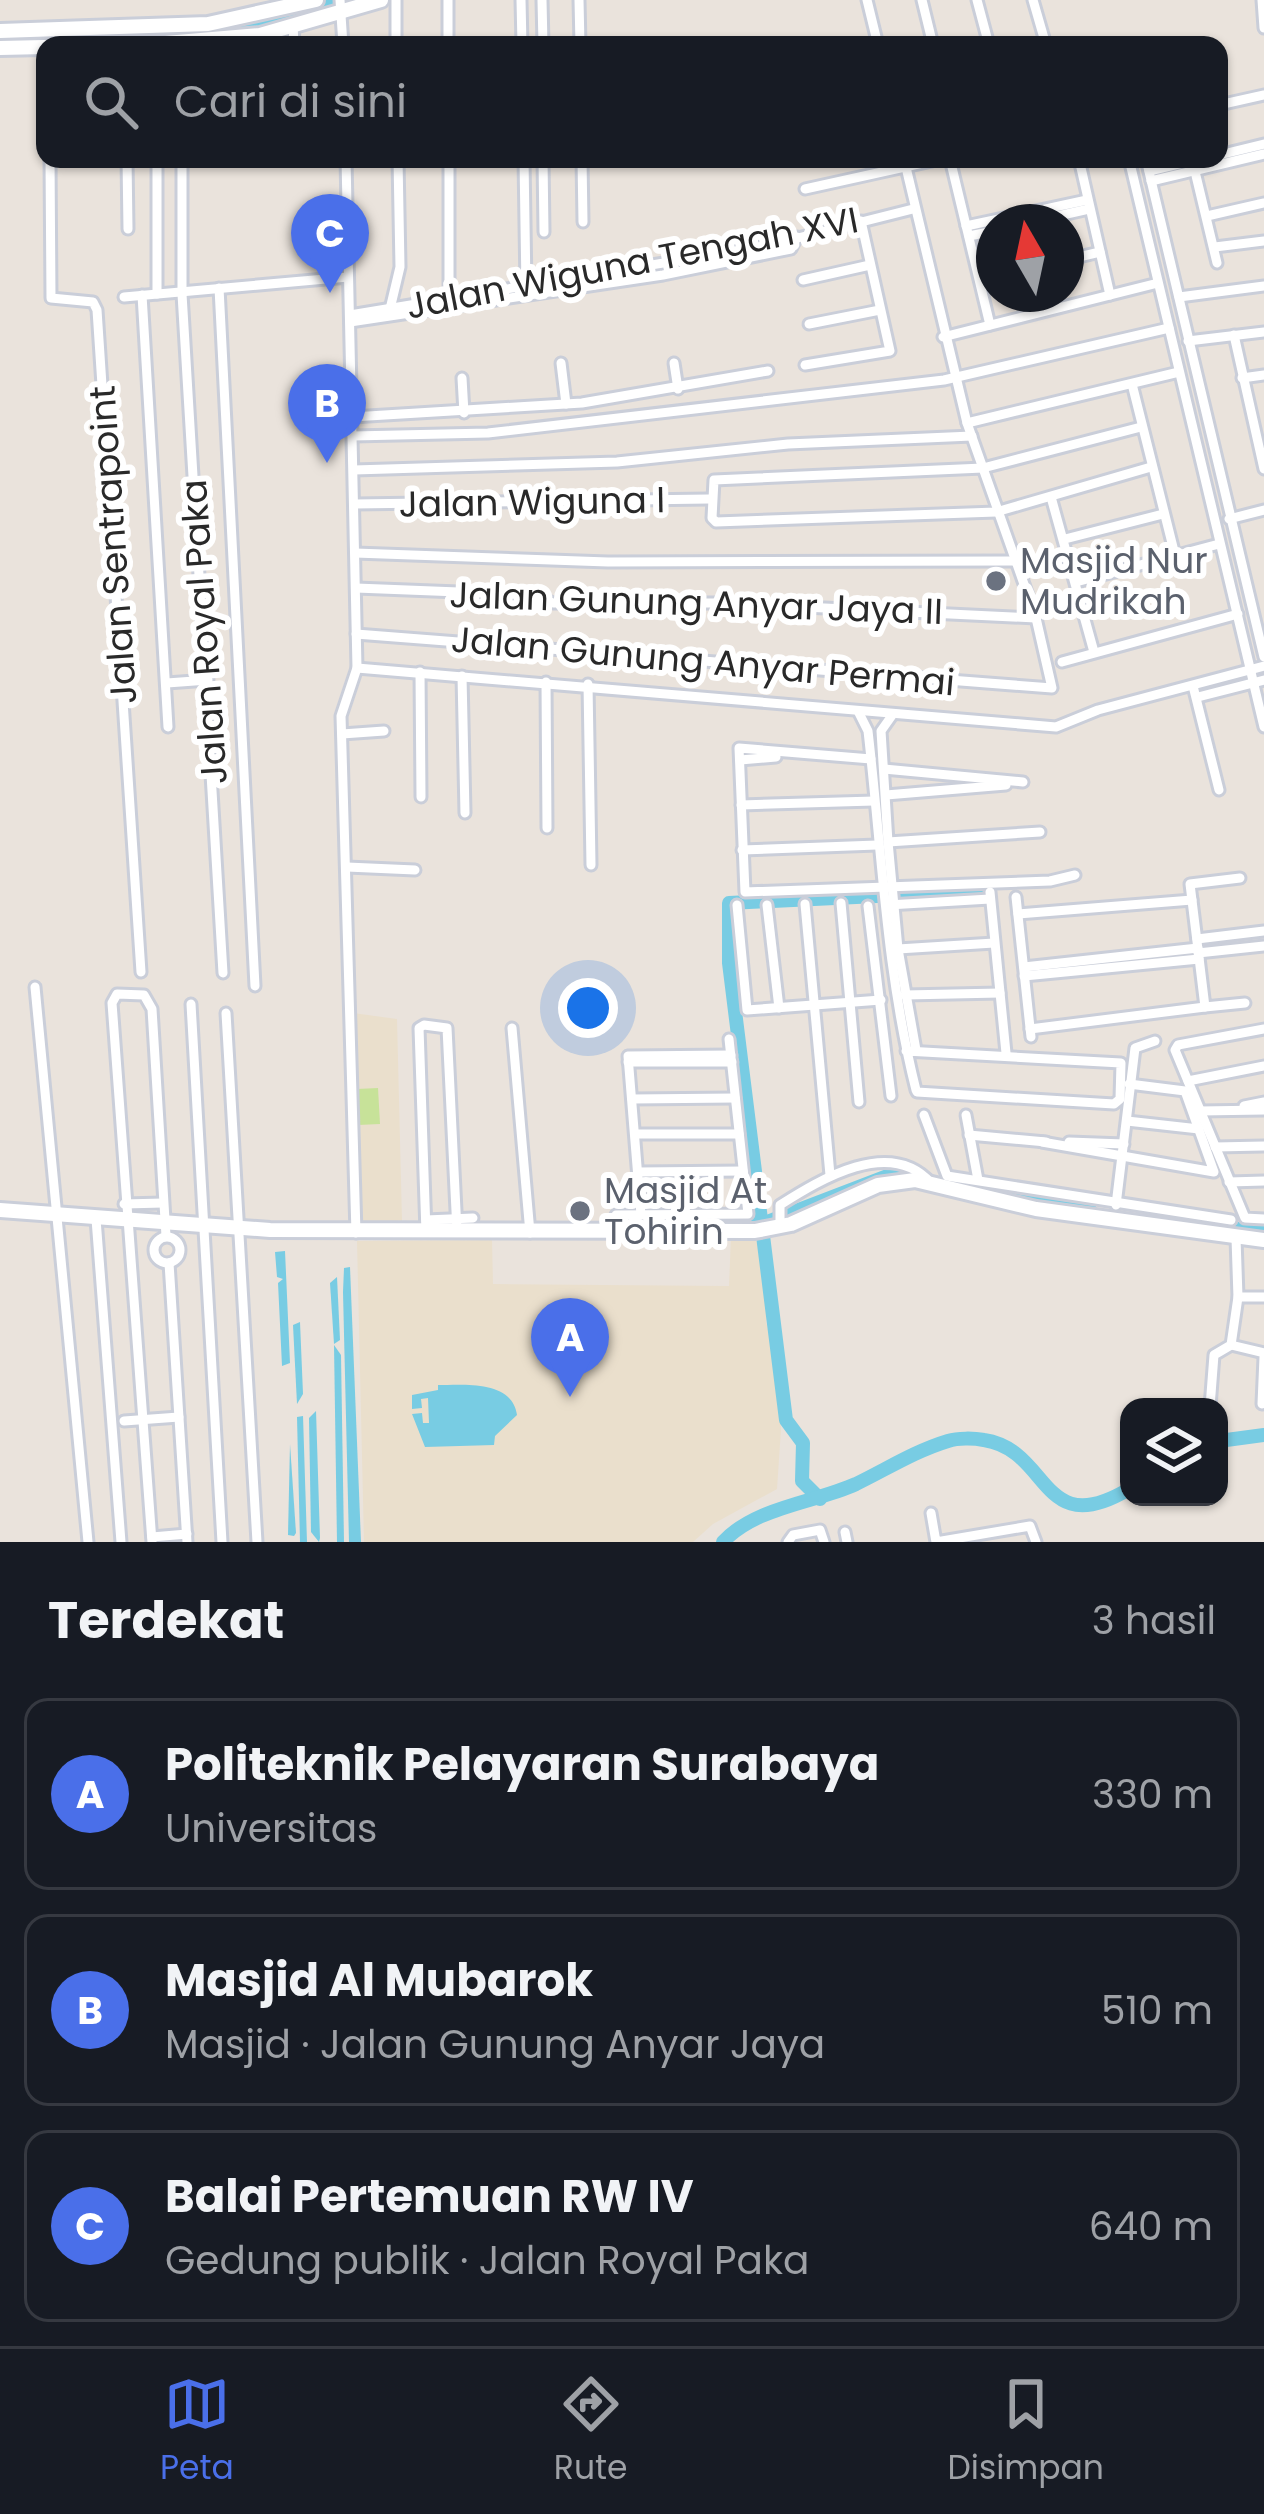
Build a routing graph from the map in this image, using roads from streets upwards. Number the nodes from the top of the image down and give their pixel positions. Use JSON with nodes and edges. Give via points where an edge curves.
{"nodes":[{"id":1,"x":316,"y":0,"type":"edge"},
{"id":2,"x":381,"y":0,"type":"edge"},
{"id":3,"x":396,"y":0,"type":"edge"},
{"id":4,"x":448,"y":0,"type":"edge"},
{"id":5,"x":521,"y":0,"type":"edge"},
{"id":6,"x":542,"y":0,"type":"edge"},
{"id":7,"x":579,"y":0,"type":"edge"},
{"id":8,"x":867,"y":0,"type":"edge"},
{"id":9,"x":922,"y":0,"type":"edge"},
{"id":10,"x":977,"y":0,"type":"edge"},
{"id":11,"x":1033,"y":0,"type":"edge"},
{"id":12,"x":1262,"y":0,"type":"edge"},
{"id":13,"x":340,"y":6,"type":"edge"},
{"id":14,"x":293,"y":25,"type":"junction"},
{"id":15,"x":1264,"y":27,"type":"edge"},
{"id":16,"x":0,"y":31,"type":"edge"},
{"id":17,"x":229,"y":36,"type":"edge"},
{"id":18,"x":294,"y":36,"type":"edge"},
{"id":19,"x":342,"y":36,"type":"edge"},
{"id":20,"x":396,"y":36,"type":"edge"},
{"id":21,"x":448,"y":36,"type":"edge"},
{"id":22,"x":522,"y":36,"type":"edge"},
{"id":23,"x":542,"y":36,"type":"edge"},
{"id":24,"x":580,"y":36,"type":"edge"},
{"id":25,"x":876,"y":36,"type":"edge"},
{"id":26,"x":931,"y":36,"type":"edge"},
{"id":27,"x":987,"y":36,"type":"edge"},
{"id":28,"x":1043,"y":36,"type":"edge"},
{"id":29,"x":36,"y":47,"type":"edge"},
{"id":30,"x":0,"y":49,"type":"edge"},
{"id":31,"x":1264,"y":95,"type":"edge"},
{"id":32,"x":1228,"y":103,"type":"edge"},
{"id":33,"x":1264,"y":145,"type":"edge"},
{"id":34,"x":1228,"y":153,"type":"edge"},
{"id":35,"x":1264,"y":154,"type":"edge"},
{"id":36,"x":1228,"y":158,"type":"edge"},
{"id":37,"x":50,"y":168,"type":"edge"},
{"id":38,"x":128,"y":168,"type":"edge"},
{"id":39,"x":157,"y":168,"type":"edge"},
{"id":40,"x":182,"y":168,"type":"edge"},
{"id":41,"x":346,"y":168,"type":"edge"},
{"id":42,"x":398,"y":168,"type":"edge"},
{"id":43,"x":449,"y":168,"type":"edge"},
{"id":44,"x":524,"y":168,"type":"edge"},
{"id":45,"x":543,"y":168,"type":"edge"},
{"id":46,"x":582,"y":168,"type":"edge"},
{"id":47,"x":886,"y":168,"type":"edge"},
{"id":48,"x":906,"y":168,"type":"edge"},
{"id":49,"x":952,"y":168,"type":"edge"},
{"id":50,"x":1081,"y":168,"type":"edge"},
{"id":51,"x":1131,"y":168,"type":"edge"},
{"id":52,"x":1196,"y":168,"type":"edge"},
{"id":53,"x":1149,"y":170,"type":"edge"},
{"id":54,"x":805,"y":189,"type":"dead end"},
{"id":55,"x":1264,"y":203,"type":"edge"},
{"id":56,"x":1088,"y":204,"type":"junction"},
{"id":57,"x":1084,"y":205,"type":"edge"},
{"id":58,"x":913,"y":209,"type":"junction"},
{"id":59,"x":1207,"y":216,"type":"junction"},
{"id":60,"x":583,"y":221,"type":"dead end"},
{"id":61,"x":861,"y":221,"type":"junction"},
{"id":62,"x":128,"y":229,"type":"dead end"},
{"id":63,"x":968,"y":231,"type":"junction"},
{"id":64,"x":976,"y":231,"type":"edge"},
{"id":65,"x":544,"y":232,"type":"dead end"},
{"id":66,"x":797,"y":237,"type":"junction"},
{"id":67,"x":1264,"y":241,"type":"edge"},
{"id":68,"x":1215,"y":247,"type":"junction"},
{"id":69,"x":1100,"y":252,"type":"junction"},
{"id":70,"x":1084,"y":256,"type":"edge"},
{"id":71,"x":1217,"y":263,"type":"dead end"},
{"id":72,"x":976,"y":264,"type":"edge"},
{"id":73,"x":870,"y":265,"type":"junction"},
{"id":74,"x":348,"y":277,"type":"junction"},
{"id":75,"x":803,"y":280,"type":"dead end"},
{"id":76,"x":1158,"y":283,"type":"junction"},
{"id":77,"x":1264,"y":286,"type":"edge"},
{"id":78,"x":219,"y":288,"type":"junction"},
{"id":79,"x":526,"y":288,"type":"junction"},
{"id":80,"x":182,"y":291,"type":"junction"},
{"id":81,"x":157,"y":294,"type":"junction"},
{"id":82,"x":142,"y":295,"type":"junction"},
{"id":83,"x":1110,"y":295,"type":"junction"},
{"id":84,"x":124,"y":297,"type":"dead end"},
{"id":85,"x":1179,"y":297,"type":"junction"},
{"id":86,"x":449,"y":300,"type":"junction"},
{"id":87,"x":390,"y":309,"type":"junction"},
{"id":88,"x":880,"y":310,"type":"junction"},
{"id":89,"x":986,"y":312,"type":"edge"},
{"id":90,"x":350,"y":318,"type":"junction"},
{"id":91,"x":809,"y":324,"type":"dead end"},
{"id":92,"x":989,"y":325,"type":"junction"},
{"id":93,"x":1169,"y":328,"type":"junction"},
{"id":94,"x":1264,"y":332,"type":"edge"},
{"id":95,"x":1234,"y":335,"type":"junction"},
{"id":96,"x":944,"y":337,"type":"junction"},
{"id":97,"x":1188,"y":341,"type":"junction"},
{"id":98,"x":561,"y":363,"type":"dead end"},
{"id":99,"x":674,"y":363,"type":"dead end"},
{"id":100,"x":805,"y":365,"type":"dead end"},
{"id":101,"x":768,"y":370,"type":"dead end"},
{"id":102,"x":1179,"y":372,"type":"junction"},
{"id":103,"x":1264,"y":375,"type":"edge"},
{"id":104,"x":462,"y":378,"type":"dead end"},
{"id":105,"x":955,"y":378,"type":"junction"},
{"id":106,"x":1242,"y":378,"type":"junction"},
{"id":107,"x":1132,"y":384,"type":"junction"},
{"id":108,"x":678,"y":389,"type":"junction"},
{"id":109,"x":566,"y":404,"type":"junction"},
{"id":110,"x":464,"y":413,"type":"junction"},
{"id":111,"x":352,"y":417,"type":"junction"},
{"id":112,"x":967,"y":423,"type":"junction"},
{"id":113,"x":1258,"y":423,"type":"edge"},
{"id":114,"x":1141,"y":427,"type":"junction"},
{"id":115,"x":352,"y":436,"type":"junction"},
{"id":116,"x":972,"y":436,"type":"junction"},
{"id":117,"x":1214,"y":458,"type":"junction"},
{"id":118,"x":1200,"y":460,"type":"junction"},
{"id":119,"x":1151,"y":466,"type":"junction"},
{"id":120,"x":982,"y":468,"type":"junction"},
{"id":121,"x":1264,"y":468,"type":"edge"},
{"id":122,"x":353,"y":470,"type":"junction"},
{"id":123,"x":1051,"y":497,"type":"junction"},
{"id":124,"x":709,"y":499,"type":"junction"},
{"id":125,"x":355,"y":504,"type":"junction"},
{"id":126,"x":1264,"y":510,"type":"edge"},
{"id":127,"x":996,"y":512,"type":"junction"},
{"id":128,"x":1162,"y":514,"type":"junction"},
{"id":129,"x":1229,"y":518,"type":"junction"},
{"id":130,"x":1065,"y":539,"type":"junction"},
{"id":131,"x":1219,"y":544,"type":"junction"},
{"id":132,"x":355,"y":553,"type":"junction"},
{"id":133,"x":1174,"y":555,"type":"junction"},
{"id":134,"x":1014,"y":561,"type":"junction"},
{"id":135,"x":1076,"y":582,"type":"junction"},
{"id":136,"x":356,"y":588,"type":"junction"},
{"id":137,"x":1234,"y":615,"type":"junction"},
{"id":138,"x":1036,"y":618,"type":"junction"},
{"id":139,"x":356,"y":634,"type":"junction"},
{"id":140,"x":1094,"y":652,"type":"junction"},
{"id":141,"x":1264,"y":656,"type":"edge"},
{"id":142,"x":1062,"y":662,"type":"dead end"},
{"id":143,"x":1264,"y":666,"type":"edge"},
{"id":144,"x":357,"y":668,"type":"junction"},
{"id":145,"x":1250,"y":669,"type":"junction"},
{"id":146,"x":420,"y":672,"type":"junction"},
{"id":147,"x":462,"y":676,"type":"junction"},
{"id":148,"x":167,"y":677,"type":"junction"},
{"id":149,"x":208,"y":680,"type":"junction"},
{"id":150,"x":546,"y":682,"type":"junction"},
{"id":151,"x":1258,"y":682,"type":"edge"},
{"id":152,"x":588,"y":684,"type":"junction"},
{"id":153,"x":1196,"y":691,"type":"junction"},
{"id":154,"x":857,"y":711,"type":"junction"},
{"id":155,"x":893,"y":714,"type":"junction"},
{"id":156,"x":168,"y":727,"type":"dead end"},
{"id":157,"x":1264,"y":727,"type":"edge"},
{"id":158,"x":384,"y":730,"type":"dead end"},
{"id":159,"x":868,"y":731,"type":"junction"},
{"id":160,"x":881,"y":731,"type":"junction"},
{"id":161,"x":342,"y":734,"type":"junction"},
{"id":162,"x":871,"y":758,"type":"junction"},
{"id":163,"x":884,"y":769,"type":"junction"},
{"id":164,"x":1220,"y":790,"type":"dead end"},
{"id":165,"x":886,"y":795,"type":"junction"},
{"id":166,"x":421,"y":796,"type":"dead end"},
{"id":167,"x":874,"y":801,"type":"junction"},
{"id":168,"x":741,"y":805,"type":"junction"},
{"id":169,"x":465,"y":813,"type":"dead end"},
{"id":170,"x":547,"y":828,"type":"dead end"},
{"id":171,"x":1040,"y":832,"type":"dead end"},
{"id":172,"x":883,"y":844,"type":"junction"},
{"id":173,"x":742,"y":850,"type":"junction"},
{"id":174,"x":591,"y":865,"type":"dead end"},
{"id":175,"x":347,"y":867,"type":"junction"},
{"id":176,"x":415,"y":870,"type":"dead end"},
{"id":177,"x":1075,"y":874,"type":"dead end"},
{"id":178,"x":1240,"y":878,"type":"dead end"},
{"id":179,"x":887,"y":895,"type":"junction"},
{"id":180,"x":1016,"y":897,"type":"dead end"},
{"id":181,"x":1192,"y":900,"type":"junction"},
{"id":182,"x":842,"y":903,"type":"dead end"},
{"id":183,"x":767,"y":904,"type":"dead end"},
{"id":184,"x":805,"y":904,"type":"dead end"},
{"id":185,"x":737,"y":905,"type":"dead end"},
{"id":186,"x":868,"y":906,"type":"dead end"},
{"id":187,"x":1018,"y":914,"type":"junction"},
{"id":188,"x":1264,"y":932,"type":"edge"},
{"id":189,"x":994,"y":944,"type":"junction"},
{"id":190,"x":1264,"y":946,"type":"edge"},
{"id":191,"x":898,"y":949,"type":"junction"},
{"id":192,"x":1198,"y":950,"type":"junction"},
{"id":193,"x":1024,"y":971,"type":"junction"},
{"id":194,"x":141,"y":972,"type":"dead end"},
{"id":195,"x":224,"y":973,"type":"dead end"},
{"id":196,"x":255,"y":986,"type":"dead end"},
{"id":197,"x":35,"y":987,"type":"dead end"},
{"id":198,"x":1000,"y":993,"type":"junction"},
{"id":199,"x":905,"y":994,"type":"junction"},
{"id":200,"x":881,"y":1000,"type":"junction"},
{"id":201,"x":850,"y":1002,"type":"junction"},
{"id":202,"x":1245,"y":1003,"type":"dead end"},
{"id":203,"x":191,"y":1004,"type":"dead end"},
{"id":204,"x":813,"y":1006,"type":"junction"},
{"id":205,"x":1205,"y":1007,"type":"junction"},
{"id":206,"x":779,"y":1008,"type":"junction"},
{"id":207,"x":226,"y":1013,"type":"dead end"},
{"id":208,"x":512,"y":1028,"type":"dead end"},
{"id":209,"x":1264,"y":1029,"type":"edge"},
{"id":210,"x":729,"y":1039,"type":"dead end"},
{"id":211,"x":1155,"y":1041,"type":"dead end"},
{"id":212,"x":911,"y":1050,"type":"junction"},
{"id":213,"x":1006,"y":1053,"type":"junction"},
{"id":214,"x":731,"y":1059,"type":"junction"},
{"id":215,"x":1264,"y":1066,"type":"edge"},
{"id":216,"x":1130,"y":1084,"type":"junction"},
{"id":217,"x":1184,"y":1085,"type":"junction"},
{"id":218,"x":891,"y":1096,"type":"dead end"},
{"id":219,"x":736,"y":1098,"type":"junction"},
{"id":220,"x":632,"y":1099,"type":"junction"},
{"id":221,"x":859,"y":1102,"type":"dead end"},
{"id":222,"x":1264,"y":1106,"type":"edge"},
{"id":223,"x":1200,"y":1111,"type":"junction"},
{"id":224,"x":924,"y":1115,"type":"dead end"},
{"id":225,"x":966,"y":1115,"type":"dead end"},
{"id":226,"x":1127,"y":1121,"type":"junction"},
{"id":227,"x":1199,"y":1129,"type":"junction"},
{"id":228,"x":635,"y":1134,"type":"junction"},
{"id":229,"x":739,"y":1134,"type":"junction"},
{"id":230,"x":969,"y":1135,"type":"junction"},
{"id":231,"x":1042,"y":1142,"type":"junction"},
{"id":232,"x":1124,"y":1144,"type":"junction"},
{"id":233,"x":1264,"y":1146,"type":"edge"},
{"id":234,"x":1215,"y":1147,"type":"junction"},
{"id":235,"x":1118,"y":1158,"type":"junction"},
{"id":236,"x":638,"y":1172,"type":"junction"},
{"id":237,"x":743,"y":1172,"type":"junction"},
{"id":238,"x":830,"y":1175,"type":"junction"},
{"id":239,"x":934,"y":1179,"type":"junction"},
{"id":240,"x":978,"y":1180,"type":"junction"},
{"id":241,"x":1264,"y":1181,"type":"edge"},
{"id":242,"x":1229,"y":1182,"type":"junction"},
{"id":243,"x":163,"y":1203,"type":"junction"},
{"id":244,"x":124,"y":1204,"type":"junction"},
{"id":245,"x":0,"y":1210,"type":"edge"},
{"id":246,"x":1112,"y":1212,"type":"junction"},
{"id":247,"x":616,"y":1215,"type":"dead end"},
{"id":248,"x":58,"y":1216,"type":"junction"},
{"id":249,"x":641,"y":1216,"type":"junction"},
{"id":250,"x":472,"y":1218,"type":"dead end"},
{"id":251,"x":1264,"y":1219,"type":"edge"},
{"id":252,"x":96,"y":1220,"type":"junction"},
{"id":253,"x":1231,"y":1220,"type":"dead end"},
{"id":254,"x":126,"y":1222,"type":"junction"},
{"id":255,"x":457,"y":1225,"type":"junction"},
{"id":256,"x":771,"y":1225,"type":"junction"},
{"id":257,"x":203,"y":1226,"type":"junction"},
{"id":258,"x":426,"y":1226,"type":"junction"},
{"id":259,"x":242,"y":1228,"type":"junction"},
{"id":260,"x":165,"y":1230,"type":"junction"},
{"id":261,"x":1249,"y":1231,"type":"edge"},
{"id":262,"x":530,"y":1232,"type":"junction"},
{"id":263,"x":356,"y":1233,"type":"junction"},
{"id":264,"x":642,"y":1233,"type":"junction"},
{"id":265,"x":154,"y":1246,"type":"junction"},
{"id":266,"x":127,"y":1250,"type":"junction"},
{"id":267,"x":204,"y":1257,"type":"junction"},
{"id":268,"x":173,"y":1261,"type":"junction"},
{"id":269,"x":1238,"y":1297,"type":"junction"},
{"id":270,"x":1264,"y":1297,"type":"edge"},
{"id":271,"x":1231,"y":1345,"type":"junction"},
{"id":272,"x":1264,"y":1355,"type":"edge"},
{"id":273,"x":1211,"y":1398,"type":"edge"},
{"id":274,"x":1262,"y":1404,"type":"edge"},
{"id":275,"x":179,"y":1417,"type":"junction"},
{"id":276,"x":141,"y":1420,"type":"junction"},
{"id":277,"x":124,"y":1421,"type":"dead end"},
{"id":278,"x":931,"y":1513,"type":"dead end"},
{"id":279,"x":187,"y":1538,"type":"edge"},
{"id":280,"x":152,"y":1540,"type":"edge"},
{"id":281,"x":88,"y":1542,"type":"edge"},
{"id":282,"x":121,"y":1542,"type":"edge"},
{"id":283,"x":222,"y":1542,"type":"edge"},
{"id":284,"x":256,"y":1542,"type":"edge"},
{"id":285,"x":788,"y":1542,"type":"edge"},
{"id":286,"x":824,"y":1542,"type":"edge"},
{"id":287,"x":1036,"y":1542,"type":"edge"}],
"edges":[{"from":1,"to":16,"type":"street","via":[[208,25]]},
{"from":2,"to":13,"type":"street"},
{"from":3,"to":20,"type":"street"},
{"from":4,"to":21,"type":"street"},
{"from":5,"to":22,"type":"street"},
{"from":6,"to":23,"type":"street"},
{"from":7,"to":24,"type":"street"},
{"from":8,"to":25,"type":"street"},
{"from":9,"to":26,"type":"street"},
{"from":10,"to":27,"type":"street"},
{"from":11,"to":28,"type":"street"},
{"from":12,"to":15,"type":"street"},
{"from":13,"to":14,"type":"street"},
{"from":13,"to":19,"type":"street"},
{"from":14,"to":17,"type":"street"},
{"from":14,"to":18,"type":"street"},
{"from":29,"to":30,"type":"street"},
{"from":31,"to":32,"type":"street"},
{"from":33,"to":34,"type":"street"},
{"from":35,"to":36,"type":"street"},
{"from":37,"to":194,"type":"street","name":"Jalan Sentrapoint","via":[[51,298],[92,302],[97,310]]},
{"from":38,"to":62,"type":"street"},
{"from":39,"to":81,"type":"street"},
{"from":40,"to":80,"type":"street","name":"Jalan Royal Paka"},
{"from":41,"to":74,"type":"street"},
{"from":42,"to":87,"type":"street","via":[[400,267]]},
{"from":43,"to":86,"type":"street"},
{"from":44,"to":79,"type":"street"},
{"from":45,"to":65,"type":"street"},
{"from":46,"to":60,"type":"street"},
{"from":47,"to":54,"type":"street","name":"Jalan Wiguna Tengah XVI"},
{"from":48,"to":58,"type":"street"},
{"from":49,"to":63,"type":"street"},
{"from":50,"to":56,"type":"street"},
{"from":51,"to":76,"type":"street"},
{"from":52,"to":59,"type":"street"},
{"from":53,"to":85,"type":"street"},
{"from":55,"to":59,"type":"street"},
{"from":56,"to":57,"type":"street"},
{"from":56,"to":63,"type":"street"},
{"from":56,"to":69,"type":"street"},
{"from":58,"to":61,"type":"street","name":"Jalan Wiguna Tengah XVI"},
{"from":58,"to":96,"type":"street"},
{"from":59,"to":68,"type":"street"},
{"from":61,"to":66,"type":"street","name":"Jalan Wiguna Tengah XVI"},
{"from":61,"to":73,"type":"street"},
{"from":63,"to":64,"type":"street"},
{"from":63,"to":72,"type":"street"},
{"from":66,"to":79,"type":"street","name":"Jalan Wiguna Tengah XVI"},
{"from":66,"to":90,"type":"street","via":[[791,249],[663,275]]},
{"from":67,"to":68,"type":"street"},
{"from":68,"to":71,"type":"street"},
{"from":69,"to":70,"type":"street"},
{"from":69,"to":83,"type":"street"},
{"from":73,"to":75,"type":"street"},
{"from":73,"to":88,"type":"street"},
{"from":74,"to":78,"type":"street"},
{"from":74,"to":90,"type":"street"},
{"from":76,"to":83,"type":"street"},
{"from":76,"to":93,"type":"street"},
{"from":77,"to":85,"type":"street"},
{"from":78,"to":80,"type":"street"},
{"from":78,"to":196,"type":"street"},
{"from":79,"to":86,"type":"street","name":"Jalan Wiguna Tengah XVI"},
{"from":80,"to":81,"type":"street"},
{"from":80,"to":149,"type":"street","name":"Jalan Royal Paka"},
{"from":81,"to":82,"type":"street"},
{"from":82,"to":84,"type":"street"},
{"from":82,"to":148,"type":"street"},
{"from":83,"to":92,"type":"street"},
{"from":85,"to":97,"type":"street"},
{"from":86,"to":87,"type":"street","name":"Jalan Wiguna Tengah XVI"},
{"from":87,"to":90,"type":"street","name":"Jalan Wiguna Tengah XVI"},
{"from":88,"to":91,"type":"street"},
{"from":88,"to":100,"type":"street","via":[[887,354]]},
{"from":89,"to":92,"type":"street"},
{"from":90,"to":111,"type":"street"},
{"from":92,"to":96,"type":"street"},
{"from":93,"to":102,"type":"street"},
{"from":93,"to":105,"type":"street"},
{"from":94,"to":95,"type":"street"},
{"from":95,"to":97,"type":"street"},
{"from":95,"to":106,"type":"street"},
{"from":96,"to":105,"type":"street"},
{"from":97,"to":117,"type":"street"},
{"from":98,"to":109,"type":"street"},
{"from":99,"to":108,"type":"street"},
{"from":101,"to":108,"type":"street"},
{"from":102,"to":107,"type":"street"},
{"from":102,"to":118,"type":"street"},
{"from":103,"to":106,"type":"street"},
{"from":104,"to":110,"type":"street"},
{"from":105,"to":112,"type":"street"},
{"from":105,"to":115,"type":"street","via":[[488,433]]},
{"from":106,"to":113,"type":"street"},
{"from":107,"to":112,"type":"street"},
{"from":107,"to":114,"type":"street"},
{"from":108,"to":109,"type":"street"},
{"from":109,"to":110,"type":"street"},
{"from":110,"to":111,"type":"street"},
{"from":111,"to":115,"type":"street"},
{"from":112,"to":116,"type":"street"},
{"from":113,"to":121,"type":"street"},
{"from":114,"to":119,"type":"street"},
{"from":114,"to":120,"type":"street"},
{"from":115,"to":122,"type":"street"},
{"from":116,"to":120,"type":"street"},
{"from":116,"to":122,"type":"street","via":[[617,462]]},
{"from":117,"to":118,"type":"street"},
{"from":117,"to":129,"type":"street"},
{"from":118,"to":131,"type":"street"},
{"from":119,"to":123,"type":"street"},
{"from":119,"to":128,"type":"street"},
{"from":120,"to":124,"type":"street","via":[[714,480]]},
{"from":120,"to":127,"type":"street"},
{"from":122,"to":125,"type":"street"},
{"from":123,"to":127,"type":"street"},
{"from":123,"to":130,"type":"street"},
{"from":124,"to":125,"type":"street","name":"Jalan Wiguna I"},
{"from":124,"to":127,"type":"street","via":[[716,523]]},
{"from":125,"to":132,"type":"street"},
{"from":126,"to":129,"type":"street"},
{"from":127,"to":134,"type":"street"},
{"from":128,"to":130,"type":"street"},
{"from":128,"to":133,"type":"street"},
{"from":129,"to":141,"type":"street"},
{"from":130,"to":135,"type":"street"},
{"from":131,"to":133,"type":"street"},
{"from":131,"to":137,"type":"street"},
{"from":132,"to":134,"type":"street"},
{"from":132,"to":136,"type":"street"},
{"from":133,"to":135,"type":"street"},
{"from":134,"to":138,"type":"street"},
{"from":135,"to":140,"type":"street"},
{"from":136,"to":138,"type":"street","name":"Jalan Gunung Anyar Jaya II","via":[[536,595],[554,603]]},
{"from":136,"to":139,"type":"street"},
{"from":137,"to":140,"type":"street"},
{"from":137,"to":145,"type":"street"},
{"from":138,"to":139,"type":"street","name":"Jalan Gunung Anyar Permai","via":[[1051,689]]},
{"from":139,"to":144,"type":"street"},
{"from":140,"to":142,"type":"street"},
{"from":143,"to":145,"type":"street"},
{"from":144,"to":146,"type":"street"},
{"from":144,"to":161,"type":"street"},
{"from":145,"to":151,"type":"street"},
{"from":145,"to":153,"type":"street"},
{"from":146,"to":147,"type":"street"},
{"from":146,"to":166,"type":"street"},
{"from":147,"to":150,"type":"street"},
{"from":147,"to":169,"type":"street"},
{"from":148,"to":149,"type":"street"},
{"from":148,"to":156,"type":"street"},
{"from":149,"to":195,"type":"street","name":"Jalan Royal Paka"},
{"from":150,"to":152,"type":"street"},
{"from":150,"to":170,"type":"street"},
{"from":151,"to":153,"type":"street"},
{"from":151,"to":157,"type":"street"},
{"from":152,"to":154,"type":"street"},
{"from":152,"to":174,"type":"street"},
{"from":153,"to":155,"type":"street","via":[[1056,728]]},
{"from":153,"to":164,"type":"street"},
{"from":154,"to":155,"type":"street"},
{"from":154,"to":159,"type":"street"},
{"from":155,"to":160,"type":"street"},
{"from":158,"to":161,"type":"street"},
{"from":159,"to":160,"type":"street"},
{"from":159,"to":162,"type":"street"},
{"from":160,"to":163,"type":"street"},
{"from":161,"to":175,"type":"street"},
{"from":162,"to":167,"type":"street"},
{"from":162,"to":168,"type":"street","via":[[742,747]]},
{"from":163,"to":165,"type":"street"},
{"from":163,"to":165,"type":"street","via":[[1020,783]]},
{"from":165,"to":172,"type":"street"},
{"from":167,"to":168,"type":"street"},
{"from":167,"to":172,"type":"street"},
{"from":168,"to":173,"type":"street"},
{"from":171,"to":172,"type":"street"},
{"from":172,"to":173,"type":"street"},
{"from":172,"to":179,"type":"street"},
{"from":173,"to":179,"type":"street","via":[[744,891]]},
{"from":175,"to":176,"type":"street"},
{"from":175,"to":263,"type":"street"},
{"from":177,"to":179,"type":"street"},
{"from":178,"to":181,"type":"street","via":[[1192,882]]},
{"from":179,"to":189,"type":"street","via":[[990,895]]},
{"from":179,"to":191,"type":"street"},
{"from":179,"to":212,"type":"street"},
{"from":180,"to":187,"type":"street"},
{"from":181,"to":187,"type":"street"},
{"from":181,"to":192,"type":"street"},
{"from":182,"to":201,"type":"street"},
{"from":183,"to":206,"type":"street"},
{"from":184,"to":204,"type":"street"},
{"from":185,"to":206,"type":"street","via":[[747,1010]]},
{"from":186,"to":200,"type":"street"},
{"from":187,"to":193,"type":"street"},
{"from":188,"to":192,"type":"street"},
{"from":189,"to":191,"type":"street"},
{"from":189,"to":198,"type":"street"},
{"from":190,"to":192,"type":"street"},
{"from":191,"to":199,"type":"street"},
{"from":192,"to":193,"type":"street"},
{"from":192,"to":205,"type":"street"},
{"from":193,"to":205,"type":"street","via":[[1030,1033]]},
{"from":197,"to":248,"type":"street"},
{"from":198,"to":199,"type":"street"},
{"from":198,"to":213,"type":"street"},
{"from":199,"to":212,"type":"street"},
{"from":200,"to":201,"type":"street"},
{"from":200,"to":218,"type":"street"},
{"from":201,"to":204,"type":"street"},
{"from":201,"to":221,"type":"street"},
{"from":202,"to":205,"type":"street"},
{"from":203,"to":257,"type":"street"},
{"from":204,"to":206,"type":"street"},
{"from":204,"to":238,"type":"street"},
{"from":207,"to":259,"type":"street"},
{"from":208,"to":262,"type":"street"},
{"from":209,"to":217,"type":"street","via":[[1178,1045]]},
{"from":210,"to":214,"type":"street"},
{"from":211,"to":216,"type":"street","via":[[1135,1048]]},
{"from":212,"to":213,"type":"street"},
{"from":212,"to":213,"type":"street","via":[[919,1093],[1120,1099],[1122,1064]]},
{"from":214,"to":219,"type":"street"},
{"from":214,"to":220,"type":"street","via":[[628,1059]]},
{"from":215,"to":217,"type":"street"},
{"from":216,"to":217,"type":"street"},
{"from":216,"to":226,"type":"street"},
{"from":217,"to":223,"type":"street"},
{"from":217,"to":227,"type":"street"},
{"from":219,"to":220,"type":"street"},
{"from":219,"to":229,"type":"street"},
{"from":220,"to":228,"type":"street"},
{"from":222,"to":223,"type":"street"},
{"from":223,"to":234,"type":"street"},
{"from":224,"to":239,"type":"street"},
{"from":225,"to":230,"type":"street"},
{"from":226,"to":227,"type":"street"},
{"from":226,"to":232,"type":"street"},
{"from":227,"to":235,"type":"street","via":[[1211,1173]]},
{"from":228,"to":229,"type":"street"},
{"from":228,"to":236,"type":"street"},
{"from":229,"to":237,"type":"street"},
{"from":230,"to":231,"type":"street"},
{"from":230,"to":240,"type":"street"},
{"from":231,"to":232,"type":"street"},
{"from":231,"to":235,"type":"street"},
{"from":232,"to":235,"type":"street"},
{"from":233,"to":234,"type":"street"},
{"from":234,"to":242,"type":"street"},
{"from":235,"to":246,"type":"street"},
{"from":236,"to":237,"type":"street"},
{"from":236,"to":249,"type":"street"},
{"from":237,"to":249,"type":"street","via":[[744,1216]]},
{"from":238,"to":239,"type":"street","via":[[885,1162]]},
{"from":238,"to":256,"type":"street","via":[[780,1204]]},
{"from":239,"to":240,"type":"street"},
{"from":239,"to":246,"type":"street"},
{"from":239,"to":256,"type":"street","via":[[878,1185]]},
{"from":240,"to":246,"type":"street"},
{"from":241,"to":242,"type":"street"},
{"from":242,"to":261,"type":"street"},
{"from":243,"to":244,"type":"street"},
{"from":243,"to":244,"type":"street","via":[[152,1012],[144,994],[112,997]]},
{"from":243,"to":260,"type":"street"},
{"from":244,"to":254,"type":"street"},
{"from":245,"to":248,"type":"street"},
{"from":246,"to":253,"type":"street"},
{"from":246,"to":261,"type":"street"},
{"from":247,"to":249,"type":"street"},
{"from":248,"to":252,"type":"street"},
{"from":248,"to":281,"type":"street"},
{"from":249,"to":264,"type":"street"},
{"from":250,"to":255,"type":"street"},
{"from":251,"to":261,"type":"street"},
{"from":252,"to":254,"type":"street"},
{"from":252,"to":282,"type":"street"},
{"from":254,"to":260,"type":"street"},
{"from":254,"to":266,"type":"street"},
{"from":255,"to":258,"type":"street"},
{"from":255,"to":258,"type":"street","via":[[447,1028],[424,1024]]},
{"from":255,"to":262,"type":"street"},
{"from":256,"to":264,"type":"street"},
{"from":257,"to":259,"type":"street"},
{"from":257,"to":260,"type":"street"},
{"from":257,"to":267,"type":"street"},
{"from":258,"to":263,"type":"street"},
{"from":259,"to":263,"type":"street"},
{"from":259,"to":284,"type":"street"},
{"from":260,"to":265,"type":"street"},
{"from":260,"to":268,"type":"street","via":[[179,1244]]},
{"from":261,"to":269,"type":"street"},
{"from":262,"to":264,"type":"street"},
{"from":265,"to":266,"type":"street"},
{"from":265,"to":268,"type":"street","via":[[159,1260]]},
{"from":266,"to":276,"type":"street"},
{"from":267,"to":268,"type":"street"},
{"from":267,"to":283,"type":"street"},
{"from":268,"to":275,"type":"street"},
{"from":269,"to":270,"type":"street"},
{"from":269,"to":271,"type":"street"},
{"from":271,"to":272,"type":"street"},
{"from":271,"to":273,"type":"street","via":[[1214,1355]]},
{"from":272,"to":274,"type":"street"},
{"from":275,"to":276,"type":"street"},
{"from":275,"to":279,"type":"street"},
{"from":276,"to":277,"type":"street"},
{"from":276,"to":280,"type":"street"},
{"from":278,"to":287,"type":"street","via":[[936,1542],[1025,1526],[1034,1528]]},
{"from":279,"to":280,"type":"street"},
{"from":285,"to":286,"type":"street","via":[[820,1530]]}]}
